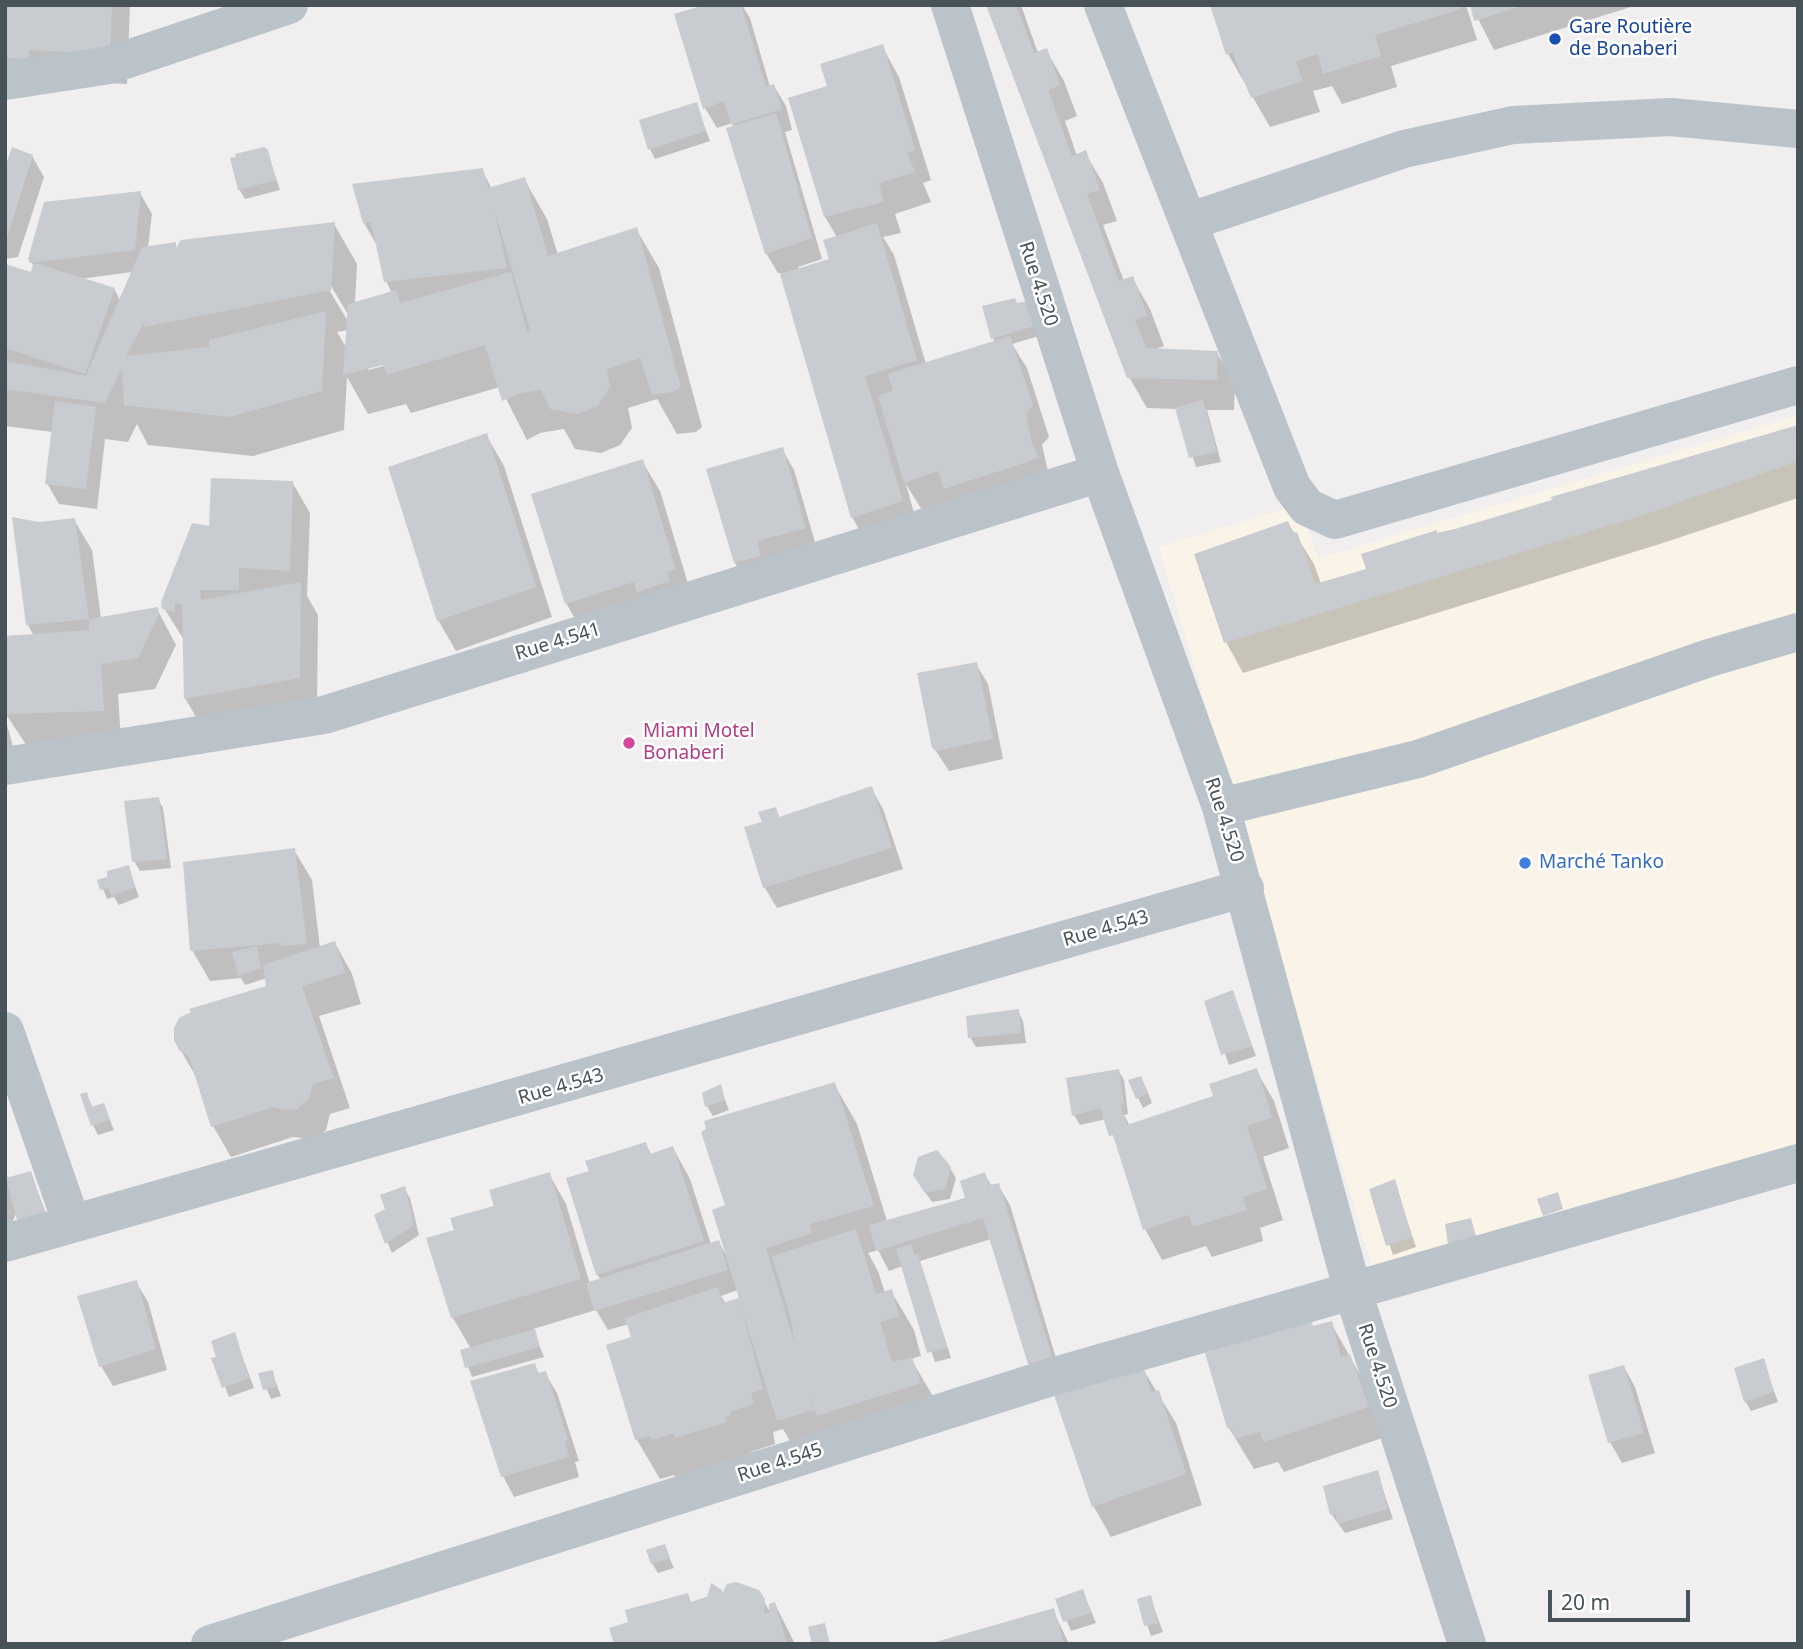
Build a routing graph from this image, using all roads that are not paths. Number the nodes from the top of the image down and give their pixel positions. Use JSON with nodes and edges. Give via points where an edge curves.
{"nodes":[{"id":1,"x":289,"y":5,"type":"edge"},
{"id":2,"x":950,"y":5,"type":"edge"},
{"id":3,"x":1103,"y":5,"type":"edge"},
{"id":4,"x":5,"y":81,"type":"edge"},
{"id":5,"x":1798,"y":129,"type":"edge"},
{"id":6,"x":1188,"y":222,"type":"junction"},
{"id":7,"x":1798,"y":385,"type":"edge"},
{"id":8,"x":1100,"y":473,"type":"junction"},
{"id":9,"x":1798,"y":632,"type":"edge"},
{"id":10,"x":5,"y":766,"type":"edge"},
{"id":11,"x":1221,"y":807,"type":"junction"},
{"id":12,"x":1245,"y":888,"type":"junction"},
{"id":13,"x":5,"y":1031,"type":"edge"},
{"id":14,"x":1798,"y":1163,"type":"edge"},
{"id":15,"x":72,"y":1224,"type":"junction"},
{"id":16,"x":5,"y":1243,"type":"edge"},
{"id":17,"x":1353,"y":1292,"type":"junction"},
{"id":18,"x":209,"y":1644,"type":"edge"},
{"id":19,"x":1466,"y":1644,"type":"edge"}],
"edges":[{"from":1,"to":4,"type":"street","via":[[110,65]]},
{"from":2,"to":8,"type":"street","name":"Rue 4.520"},
{"from":3,"to":6,"type":"street"},
{"from":5,"to":6,"type":"street","via":[[1671,117],[1513,125],[1404,149]]},
{"from":6,"to":7,"type":"street","via":[[1292,487],[1307,507],[1335,520]]},
{"from":8,"to":10,"type":"street","name":"Rue 4.541","via":[[324,715]]},
{"from":8,"to":11,"type":"street","name":"Rue 4.520"},
{"from":9,"to":11,"type":"street","via":[[1709,658],[1418,759]]},
{"from":11,"to":12,"type":"street","name":"Rue 4.520"},
{"from":12,"to":15,"type":"street","name":"Rue 4.543"},
{"from":12,"to":17,"type":"street","name":"Rue 4.520"},
{"from":13,"to":15,"type":"street"},
{"from":14,"to":17,"type":"street","name":"Rue 4.545"},
{"from":15,"to":16,"type":"street","name":"Rue 4.543"},
{"from":17,"to":18,"type":"street","name":"Rue 4.545","via":[[1055,1376]]},
{"from":17,"to":19,"type":"street","name":"Rue 4.520"}]}
